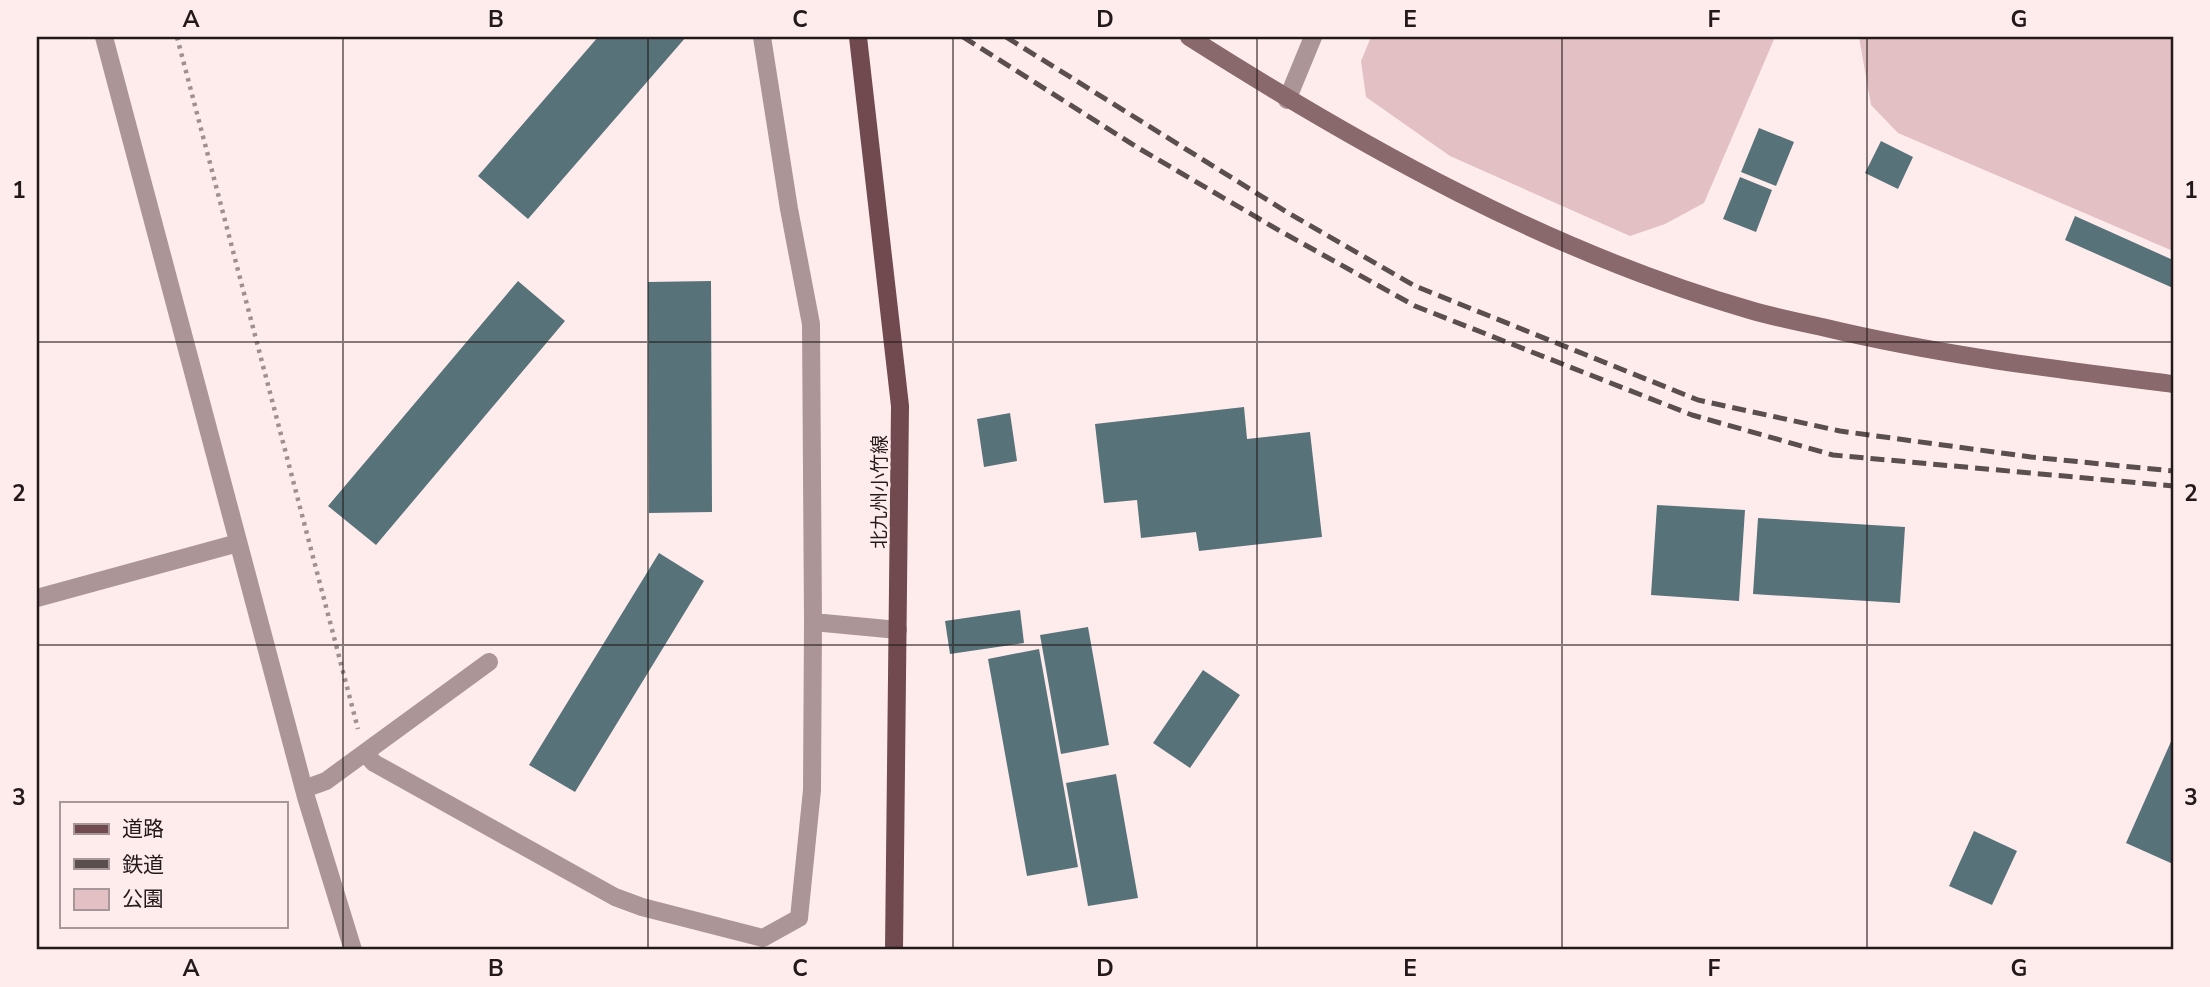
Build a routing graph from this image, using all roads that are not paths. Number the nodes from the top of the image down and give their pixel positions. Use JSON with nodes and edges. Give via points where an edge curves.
{"nodes":[{"id":1,"x":104,"y":37,"type":"edge"},
{"id":2,"x":762,"y":37,"type":"edge"},
{"id":3,"x":858,"y":37,"type":"edge"},
{"id":4,"x":1189,"y":37,"type":"edge"},
{"id":5,"x":1313,"y":37,"type":"edge"},
{"id":6,"x":1287,"y":100,"type":"junction"},
{"id":7,"x":2173,"y":384,"type":"edge"},
{"id":8,"x":238,"y":543,"type":"junction"},
{"id":9,"x":37,"y":598,"type":"edge"},
{"id":10,"x":813,"y":622,"type":"junction"},
{"id":11,"x":898,"y":630,"type":"junction"},
{"id":12,"x":489,"y":662,"type":"dead end"},
{"id":13,"x":366,"y":754,"type":"junction"},
{"id":14,"x":304,"y":789,"type":"junction"},
{"id":15,"x":353,"y":950,"type":"edge"},
{"id":16,"x":894,"y":950,"type":"edge"}],
"edges":[{"from":1,"to":8,"type":"street"},
{"from":2,"to":10,"type":"street","via":[[811,324]]},
{"from":3,"to":11,"type":"main road","name":"北九州小竹線","via":[[900,406]]},
{"from":4,"to":6,"type":"street"},
{"from":5,"to":6,"type":"street"},
{"from":6,"to":7,"type":"street","via":[[1552,239],[1739,307],[1871,339],[1981,359]]},
{"from":8,"to":9,"type":"street"},
{"from":8,"to":14,"type":"street"},
{"from":10,"to":11,"type":"street"},
{"from":10,"to":13,"type":"street","via":[[812,790],[799,918],[763,938],[615,897]]},
{"from":11,"to":16,"type":"main road","name":"北九州小竹線"},
{"from":12,"to":13,"type":"street"},
{"from":13,"to":14,"type":"street","via":[[326,781]]},
{"from":14,"to":15,"type":"street"}]}
